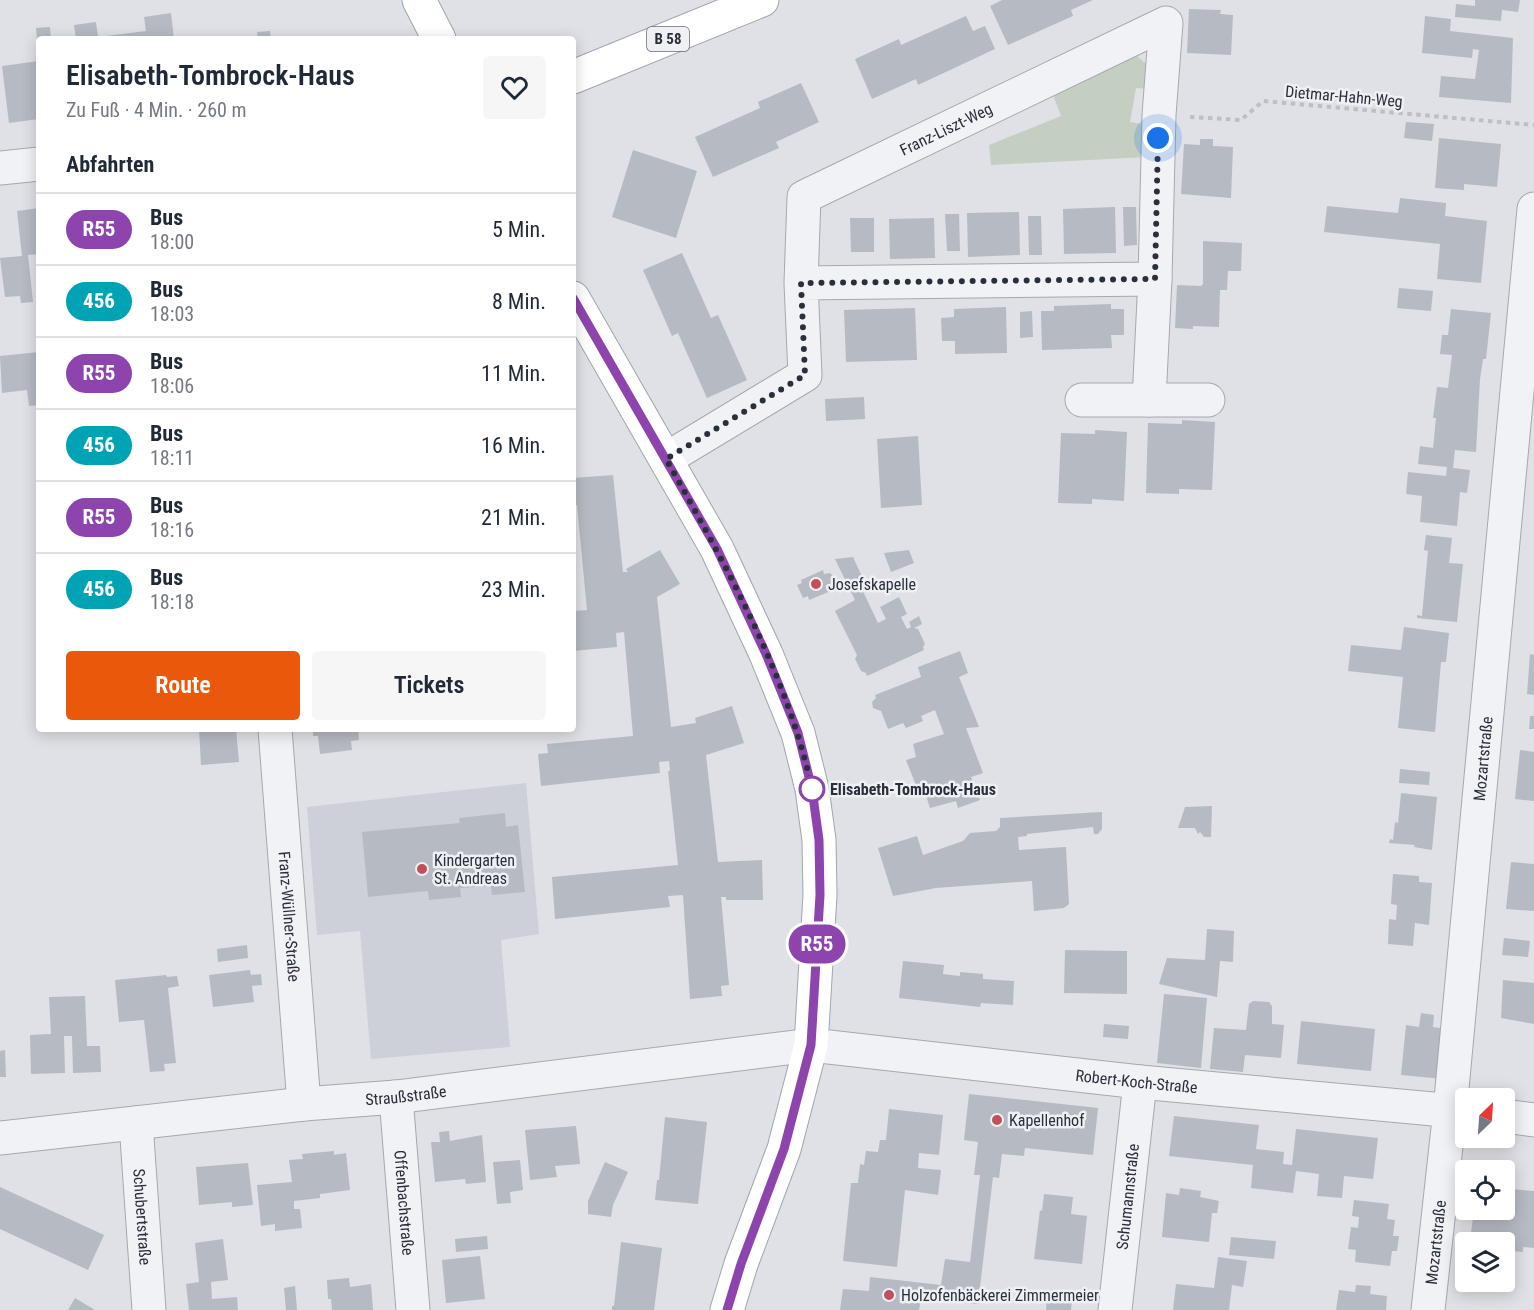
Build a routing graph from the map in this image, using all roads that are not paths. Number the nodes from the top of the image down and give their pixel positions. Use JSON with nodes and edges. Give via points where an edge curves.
{"nodes":[{"id":1,"x":419,"y":0,"type":"edge"},
{"id":2,"x":762,"y":0,"type":"edge"},
{"id":3,"x":1167,"y":11,"type":"edge"},
{"id":4,"x":437,"y":36,"type":"edge"},
{"id":5,"x":576,"y":76,"type":"edge"},
{"id":6,"x":36,"y":165,"type":"edge"},
{"id":7,"x":0,"y":168,"type":"edge"},
{"id":8,"x":1534,"y":209,"type":"edge"},
{"id":9,"x":1155,"y":279,"type":"junction"},
{"id":10,"x":801,"y":283,"type":"junction"},
{"id":11,"x":576,"y":303,"type":"edge"},
{"id":12,"x":1082,"y":400,"type":"dead end"},
{"id":13,"x":1149,"y":400,"type":"junction"},
{"id":14,"x":1208,"y":400,"type":"dead end"},
{"id":15,"x":666,"y":459,"type":"junction"},
{"id":16,"x":274,"y":732,"type":"edge"},
{"id":17,"x":811,"y":1045,"type":"junction"},
{"id":18,"x":1140,"y":1082,"type":"junction"},
{"id":19,"x":1460,"y":1088,"type":"edge"},
{"id":20,"x":396,"y":1097,"type":"junction"},
{"id":21,"x":304,"y":1104,"type":"junction"},
{"id":22,"x":1455,"y":1111,"type":"edge"},
{"id":23,"x":1515,"y":1117,"type":"edge"},
{"id":24,"x":1534,"y":1120,"type":"edge"},
{"id":25,"x":136,"y":1124,"type":"junction"},
{"id":26,"x":1455,"y":1131,"type":"edge"},
{"id":27,"x":0,"y":1138,"type":"edge"},
{"id":28,"x":149,"y":1310,"type":"edge"},
{"id":29,"x":412,"y":1310,"type":"edge"},
{"id":30,"x":727,"y":1310,"type":"edge"},
{"id":31,"x":1114,"y":1310,"type":"edge"},
{"id":32,"x":1428,"y":1310,"type":"edge"}],
"edges":[{"from":1,"to":4,"type":"main road"},
{"from":2,"to":5,"type":"main road","number":"B 58"},
{"from":3,"to":9,"type":"street","name":"Franz-Liszt-Weg","via":[[1159,114]]},
{"from":3,"to":10,"type":"street","name":"Franz-Liszt-Weg","via":[[804,197]]},
{"from":6,"to":7,"type":"street"},
{"from":8,"to":19,"type":"street","name":"Mozartstraße"},
{"from":9,"to":10,"type":"street"},
{"from":9,"to":13,"type":"street","name":"Franz-Liszt-Weg"},
{"from":10,"to":15,"type":"street","name":"Franz-Liszt-Weg","via":[[805,375]]},
{"from":11,"to":15,"type":"main road"},
{"from":12,"to":13,"type":"street"},
{"from":13,"to":14,"type":"street"},
{"from":15,"to":17,"type":"main road","via":[[717,549],[766,654],[798,733],[812,789],[819,840],[820,895]]},
{"from":16,"to":21,"type":"street","name":"Franz-Wüllner-Straße"},
{"from":17,"to":18,"type":"street","name":"Robert-Koch-Straße"},
{"from":17,"to":20,"type":"street","name":"Straußstraße"},
{"from":17,"to":30,"type":"main road","via":[[784,1149]]},
{"from":18,"to":22,"type":"street","name":"Robert-Koch-Straße"},
{"from":18,"to":31,"type":"street","name":"Schumannstraße"},
{"from":20,"to":21,"type":"street","name":"Straußstraße"},
{"from":20,"to":29,"type":"street","name":"Offenbachstraße"},
{"from":21,"to":25,"type":"street","name":"Straußstraße"},
{"from":23,"to":24,"type":"street"},
{"from":25,"to":27,"type":"street","name":"Straußstraße"},
{"from":25,"to":28,"type":"street","name":"Schubertstraße"},
{"from":26,"to":32,"type":"street","name":"Mozartstraße"}]}
